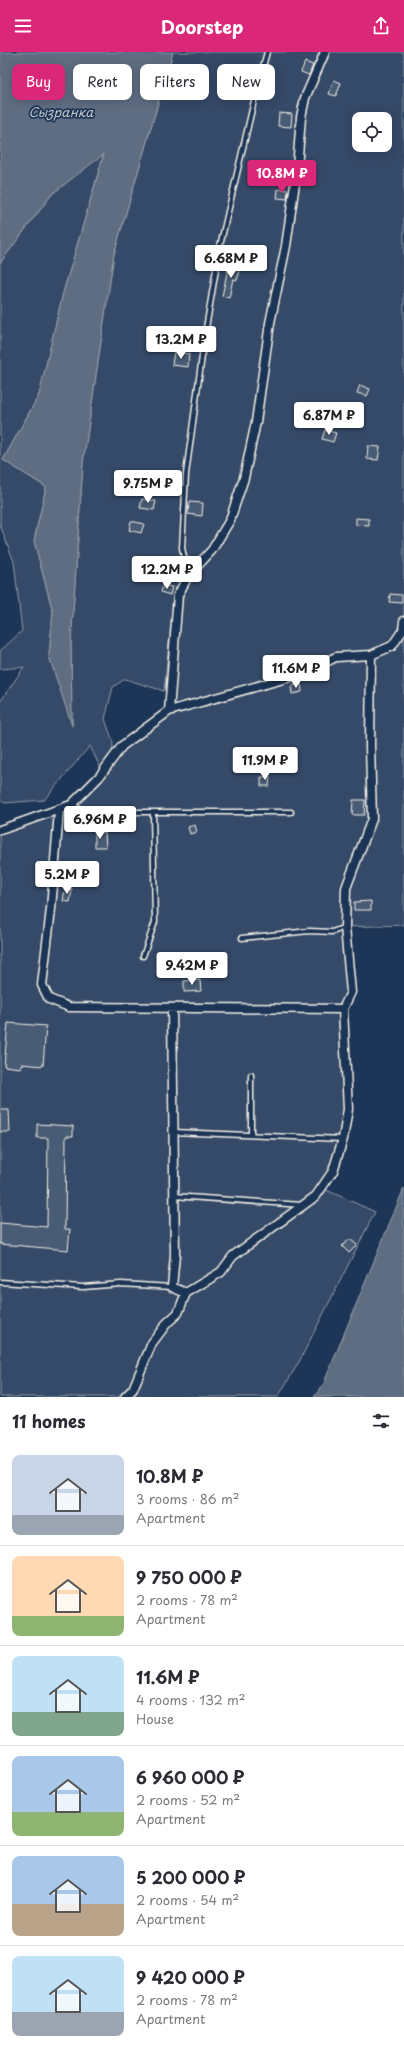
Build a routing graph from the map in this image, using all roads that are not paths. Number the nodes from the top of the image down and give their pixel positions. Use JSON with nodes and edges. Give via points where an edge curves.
{"nodes":[{"id":1,"x":267,"y":52,"type":"edge"},
{"id":2,"x":325,"y":52,"type":"edge"},
{"id":3,"x":188,"y":576,"type":"junction"},
{"id":4,"x":404,"y":621,"type":"edge"},
{"id":5,"x":371,"y":655,"type":"junction"},
{"id":6,"x":169,"y":710,"type":"junction"},
{"id":7,"x":71,"y":805,"type":"junction"},
{"id":8,"x":59,"y":811,"type":"junction"},
{"id":9,"x":153,"y":812,"type":"junction"},
{"id":10,"x":291,"y":812,"type":"dead end"},
{"id":11,"x":0,"y":830,"type":"edge"},
{"id":12,"x":345,"y":927,"type":"junction"},
{"id":13,"x":242,"y":938,"type":"dead end"},
{"id":14,"x":143,"y":956,"type":"dead end"},
{"id":15,"x":172,"y":1008,"type":"junction"},
{"id":16,"x":343,"y":1009,"type":"junction"},
{"id":17,"x":251,"y":1075,"type":"dead end"},
{"id":18,"x":173,"y":1132,"type":"junction"},
{"id":19,"x":251,"y":1135,"type":"junction"},
{"id":20,"x":343,"y":1139,"type":"junction"},
{"id":21,"x":174,"y":1196,"type":"junction"},
{"id":22,"x":304,"y":1205,"type":"junction"},
{"id":23,"x":0,"y":1282,"type":"edge"},
{"id":24,"x":172,"y":1287,"type":"junction"},
{"id":25,"x":186,"y":1293,"type":"junction"},
{"id":26,"x":125,"y":1397,"type":"edge"}],
"edges":[{"from":1,"to":3,"type":"lane","via":[[220,246],[205,334],[186,474],[182,548]]},
{"from":2,"to":3,"type":"street","via":[[305,98],[301,117],[297,169],[286,246],[270,323],[256,422],[244,478],[230,520],[212,550]]},
{"from":3,"to":6,"type":"street","via":[[178,595]]},
{"from":4,"to":5,"type":"street","via":[[403,630],[392,646]]},
{"from":5,"to":6,"type":"street","via":[[336,657],[301,674]]},
{"from":5,"to":12,"type":"street","via":[[372,819],[346,888]]},
{"from":6,"to":7,"type":"street","via":[[122,746],[98,777]]},
{"from":7,"to":8,"type":"street"},
{"from":7,"to":9,"type":"lane","via":[[89,812]]},
{"from":8,"to":11,"type":"street"},
{"from":8,"to":15,"type":"street","via":[[42,985],[49,999],[70,1008]]},
{"from":9,"to":10,"type":"lane"},
{"from":9,"to":14,"type":"lane","via":[[155,922]]},
{"from":12,"to":13,"type":"lane","via":[[332,932],[309,931]]},
{"from":12,"to":16,"type":"street","via":[[350,992]]},
{"from":15,"to":16,"type":"street"},
{"from":15,"to":18,"type":"street"},
{"from":16,"to":20,"type":"street","via":[[348,1109]]},
{"from":17,"to":19,"type":"lane"},
{"from":18,"to":19,"type":"lane"},
{"from":18,"to":21,"type":"street"},
{"from":19,"to":20,"type":"lane"},
{"from":20,"to":22,"type":"street","via":[[333,1171],[316,1196]]},
{"from":21,"to":22,"type":"lane"},
{"from":21,"to":24,"type":"street","via":[[175,1255]]},
{"from":22,"to":25,"type":"street","via":[[233,1256],[221,1272]]},
{"from":23,"to":24,"type":"lane","via":[[83,1287],[121,1284]]},
{"from":24,"to":25,"type":"street"},
{"from":25,"to":26,"type":"street","via":[[178,1313],[152,1343],[133,1389]]}]}
